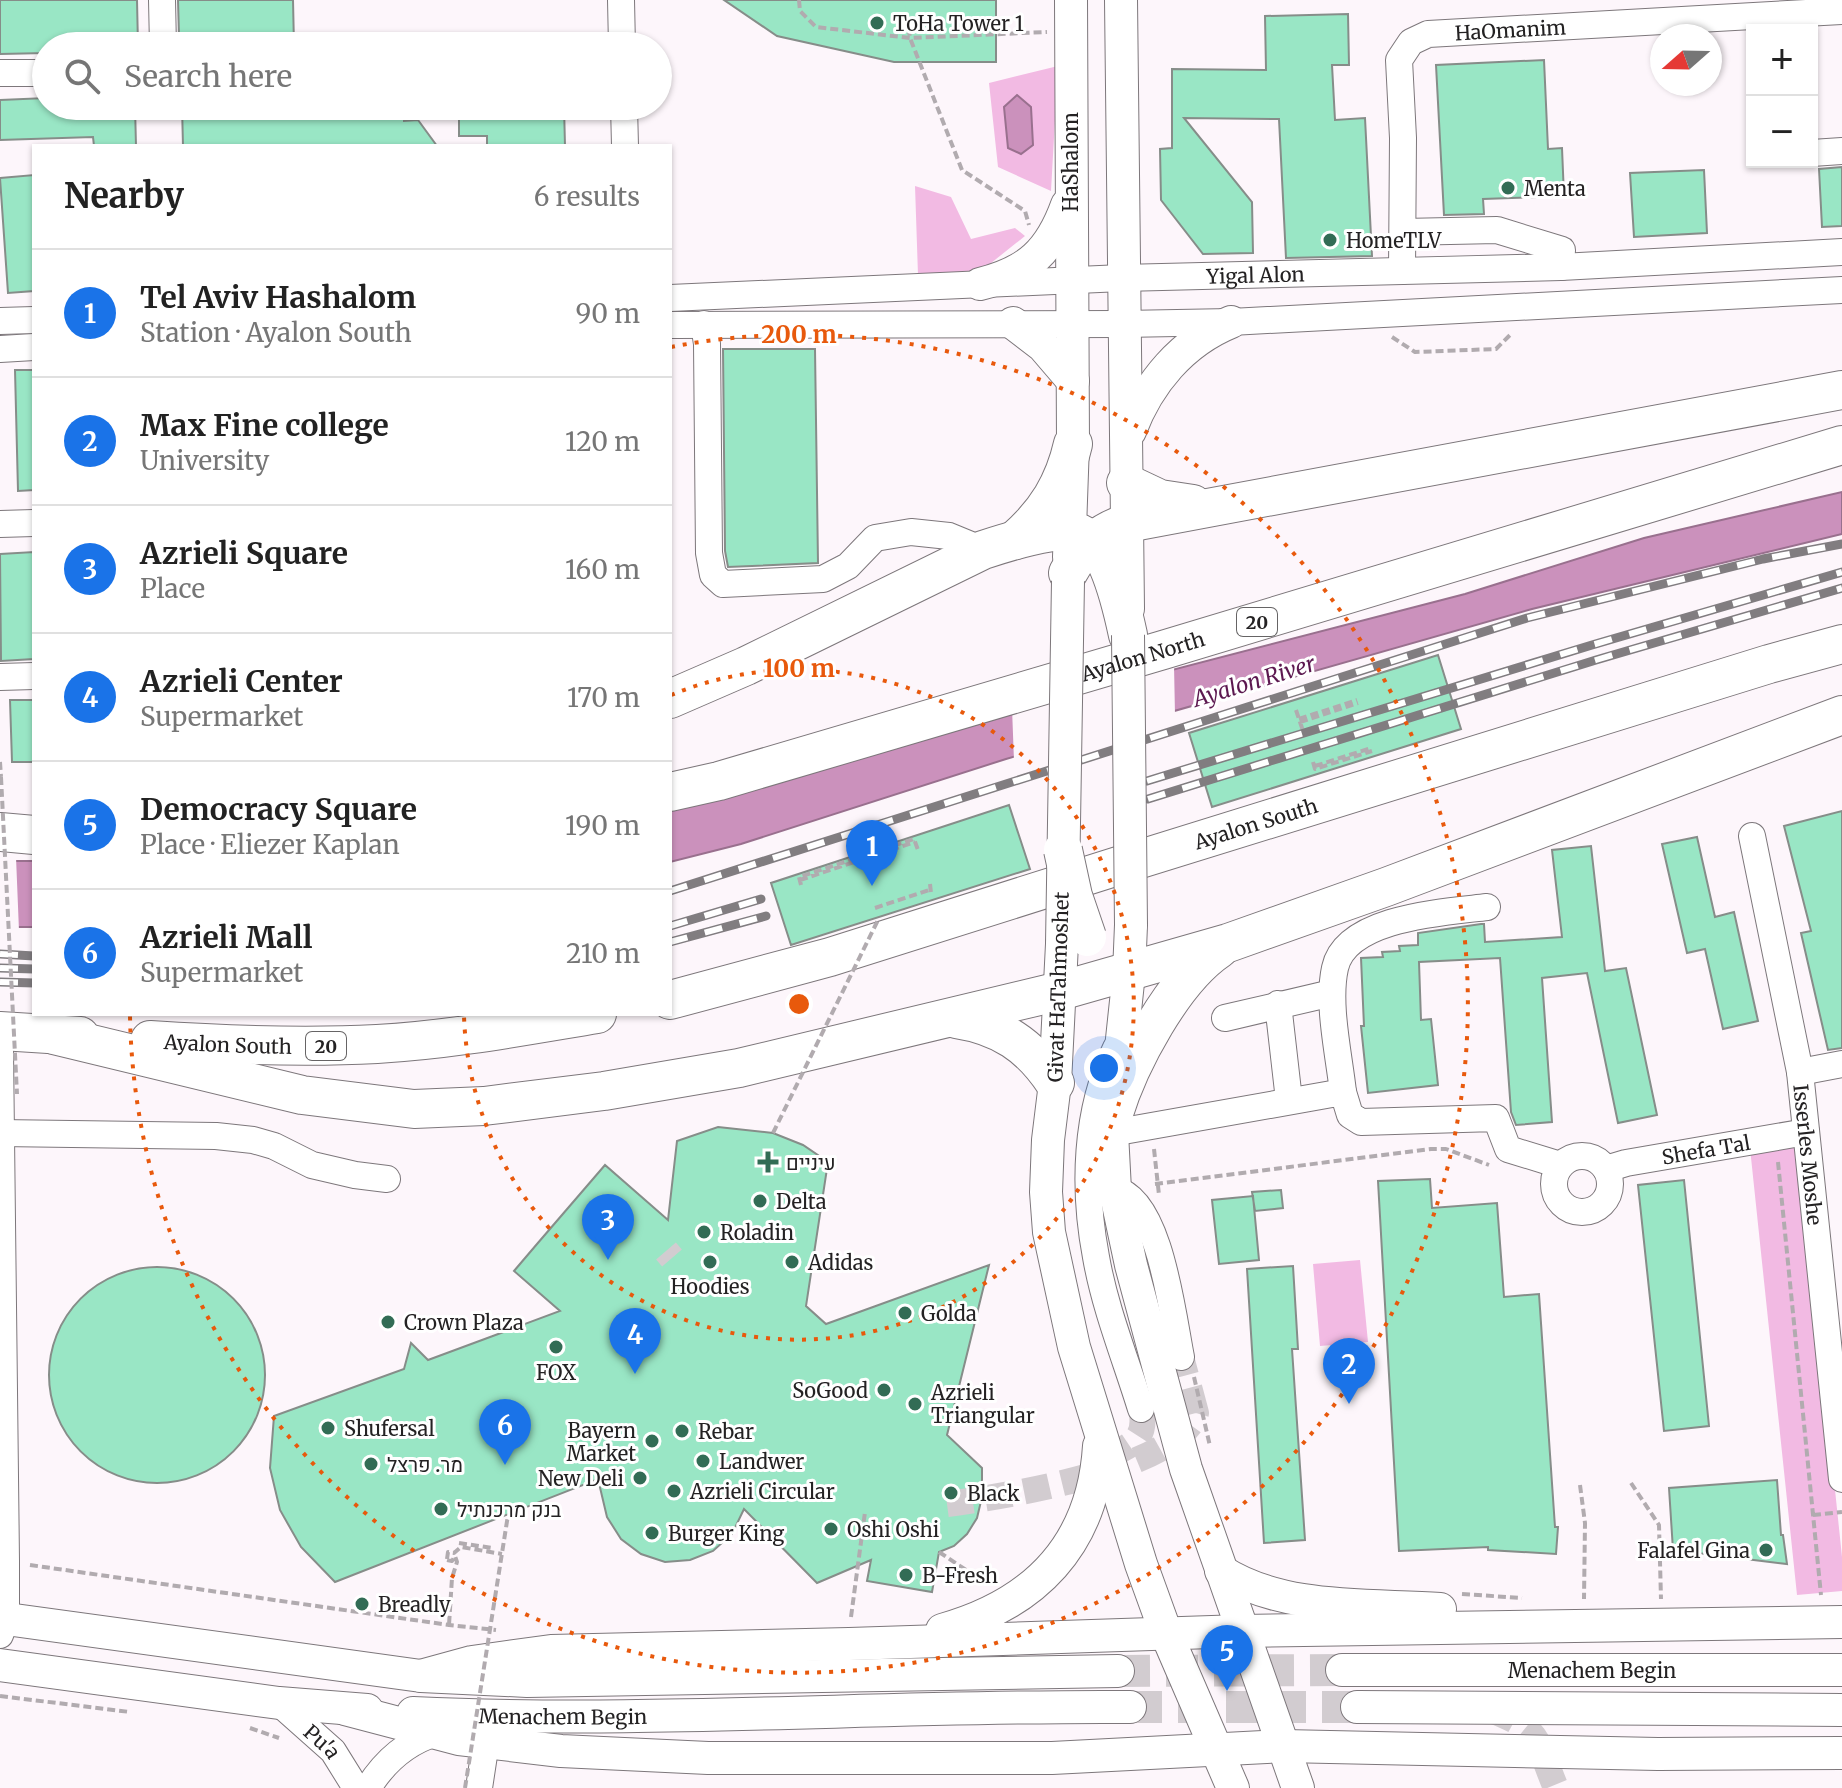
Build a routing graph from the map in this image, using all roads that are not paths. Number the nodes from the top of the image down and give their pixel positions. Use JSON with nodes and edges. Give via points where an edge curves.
{"nodes":[{"id":1,"x":162,"y":0,"type":"edge"},
{"id":2,"x":621,"y":0,"type":"edge"},
{"id":3,"x":1121,"y":0,"type":"edge"},
{"id":4,"x":1842,"y":11,"type":"edge"},
{"id":5,"x":1070,"y":16,"type":"edge"},
{"id":6,"x":163,"y":32,"type":"edge"},
{"id":7,"x":622,"y":32,"type":"edge"},
{"id":8,"x":0,"y":73,"type":"edge"},
{"id":9,"x":32,"y":73,"type":"edge"},
{"id":10,"x":624,"y":120,"type":"edge"},
{"id":11,"x":625,"y":144,"type":"edge"},
{"id":12,"x":1842,"y":151,"type":"edge"},
{"id":13,"x":1818,"y":153,"type":"edge"},
{"id":14,"x":1070,"y":194,"type":"junction"},
{"id":15,"x":1403,"y":232,"type":"junction"},
{"id":16,"x":1842,"y":252,"type":"edge"},
{"id":17,"x":1561,"y":267,"type":"junction"},
{"id":18,"x":1402,"y":271,"type":"junction"},
{"id":19,"x":1122,"y":278,"type":"junction"},
{"id":20,"x":1070,"y":282,"type":"junction"},
{"id":21,"x":980,"y":284,"type":"junction"},
{"id":22,"x":1842,"y":290,"type":"edge"},
{"id":23,"x":672,"y":298,"type":"edge"},
{"id":24,"x":32,"y":320,"type":"edge"},
{"id":25,"x":0,"y":321,"type":"edge"},
{"id":26,"x":1231,"y":322,"type":"junction"},
{"id":27,"x":1013,"y":323,"type":"junction"},
{"id":28,"x":704,"y":324,"type":"junction"},
{"id":29,"x":1072,"y":324,"type":"junction"},
{"id":30,"x":1123,"y":324,"type":"junction"},
{"id":31,"x":672,"y":325,"type":"edge"},
{"id":32,"x":32,"y":347,"type":"edge"},
{"id":33,"x":0,"y":349,"type":"edge"},
{"id":34,"x":1073,"y":381,"type":"junction"},
{"id":35,"x":1842,"y":390,"type":"edge"},
{"id":36,"x":1126,"y":442,"type":"junction"},
{"id":37,"x":1073,"y":444,"type":"junction"},
{"id":38,"x":1842,"y":445,"type":"edge"},
{"id":39,"x":1126,"y":483,"type":"junction"},
{"id":40,"x":1211,"y":506,"type":"junction"},
{"id":41,"x":32,"y":523,"type":"edge"},
{"id":42,"x":1127,"y":523,"type":"junction"},
{"id":43,"x":0,"y":524,"type":"edge"},
{"id":44,"x":999,"y":545,"type":"junction"},
{"id":45,"x":1099,"y":552,"type":"junction"},
{"id":46,"x":1068,"y":577,"type":"joint"},
{"id":47,"x":1128,"y":635,"type":"joint"},
{"id":48,"x":1842,"y":644,"type":"edge"},
{"id":49,"x":32,"y":676,"type":"edge"},
{"id":50,"x":0,"y":677,"type":"edge"},
{"id":51,"x":672,"y":698,"type":"edge"},
{"id":52,"x":1842,"y":715,"type":"edge"},
{"id":53,"x":672,"y":792,"type":"edge"},
{"id":54,"x":1752,"y":836,"type":"dead end"},
{"id":55,"x":1063,"y":850,"type":"joint"},
{"id":56,"x":1487,"y":907,"type":"dead end"},
{"id":57,"x":1075,"y":941,"type":"junction"},
{"id":58,"x":1228,"y":943,"type":"junction"},
{"id":59,"x":1129,"y":973,"type":"junction"},
{"id":60,"x":1060,"y":991,"type":"junction"},
{"id":61,"x":1332,"y":993,"type":"junction"},
{"id":62,"x":672,"y":999,"type":"edge"},
{"id":63,"x":1278,"y":1004,"type":"junction"},
{"id":64,"x":585,"y":1016,"type":"edge"},
{"id":65,"x":1225,"y":1018,"type":"dead end"},
{"id":66,"x":945,"y":1019,"type":"junction"},
{"id":67,"x":0,"y":1031,"type":"edge"},
{"id":68,"x":54,"y":1035,"type":"junction"},
{"id":69,"x":1122,"y":1036,"type":"junction"},
{"id":70,"x":0,"y":1051,"type":"edge"},
{"id":71,"x":1842,"y":1064,"type":"edge"},
{"id":72,"x":1800,"y":1072,"type":"junction"},
{"id":73,"x":1055,"y":1083,"type":"junction"},
{"id":74,"x":9,"y":1092,"type":"edge"},
{"id":75,"x":1343,"y":1092,"type":"junction"},
{"id":76,"x":1289,"y":1100,"type":"junction"},
{"id":77,"x":1113,"y":1124,"type":"junction"},
{"id":78,"x":1806,"y":1132,"type":"junction"},
{"id":79,"x":1,"y":1133,"type":"edge"},
{"id":80,"x":1560,"y":1165,"type":"junction"},
{"id":81,"x":1606,"y":1169,"type":"junction"},
{"id":82,"x":387,"y":1179,"type":"dead end"},
{"id":83,"x":1115,"y":1190,"type":"junction"},
{"id":84,"x":1181,"y":1357,"type":"tunnel mouth"},
{"id":85,"x":1141,"y":1409,"type":"tunnel mouth"},
{"id":86,"x":1839,"y":1430,"type":"edge"},
{"id":87,"x":1099,"y":1431,"type":"junction"},
{"id":88,"x":1842,"y":1479,"type":"edge"},
{"id":89,"x":1221,"y":1571,"type":"junction"},
{"id":90,"x":1833,"y":1621,"type":"edge"},
{"id":91,"x":1695,"y":1623,"type":"junction"},
{"id":92,"x":2,"y":1624,"type":"edge"},
{"id":93,"x":1242,"y":1631,"type":"junction"},
{"id":94,"x":1166,"y":1633,"type":"junction"},
{"id":95,"x":897,"y":1643,"type":"junction"},
{"id":96,"x":0,"y":1665,"type":"edge"},
{"id":97,"x":1342,"y":1670,"type":"tunnel mouth"},
{"id":98,"x":1842,"y":1670,"type":"edge"},
{"id":99,"x":1118,"y":1671,"type":"tunnel mouth"},
{"id":100,"x":421,"y":1676,"type":"junction"},
{"id":101,"x":279,"y":1703,"type":"junction"},
{"id":102,"x":1130,"y":1707,"type":"tunnel mouth"},
{"id":103,"x":1357,"y":1707,"type":"tunnel mouth"},
{"id":104,"x":345,"y":1709,"type":"junction"},
{"id":105,"x":1842,"y":1710,"type":"edge"},
{"id":106,"x":436,"y":1733,"type":"junction"},
{"id":107,"x":486,"y":1742,"type":"junction"},
{"id":108,"x":1284,"y":1746,"type":"junction"},
{"id":109,"x":1216,"y":1749,"type":"junction"},
{"id":110,"x":1842,"y":1753,"type":"edge"},
{"id":111,"x":356,"y":1788,"type":"edge"},
{"id":112,"x":368,"y":1788,"type":"edge"},
{"id":113,"x":479,"y":1788,"type":"edge"},
{"id":114,"x":1233,"y":1788,"type":"edge"},
{"id":115,"x":1298,"y":1788,"type":"edge"}],
"edges":[{"from":1,"to":6,"type":"street"},
{"from":2,"to":7,"type":"street"},
{"from":3,"to":19,"type":"main road"},
{"from":4,"to":15,"type":"street","name":"HaOmanim","via":[[1572,34],[1428,34],[1411,42],[1399,60]]},
{"from":5,"to":14,"type":"main road","name":"HaShalom"},
{"from":8,"to":9,"type":"street"},
{"from":10,"to":11,"type":"street"},
{"from":12,"to":13,"type":"street"},
{"from":14,"to":20,"type":"main road","name":"HaShalom"},
{"from":14,"to":21,"type":"main road","via":[[1040,256],[1005,278]]},
{"from":15,"to":17,"type":"street","via":[[1497,230],[1562,250]]},
{"from":15,"to":18,"type":"street","name":"HaOmanim"},
{"from":16,"to":17,"type":"street","name":"Yigal Alon"},
{"from":17,"to":18,"type":"street","name":"Yigal Alon"},
{"from":18,"to":19,"type":"street","name":"Yigal Alon"},
{"from":19,"to":20,"type":"street","name":"Yigal Alon"},
{"from":19,"to":30,"type":"main road"},
{"from":20,"to":21,"type":"street","name":"Yigal Alon"},
{"from":20,"to":29,"type":"main road","name":"HaShalom"},
{"from":21,"to":23,"type":"street","name":"Yigal Alon"},
{"from":22,"to":26,"type":"street"},
{"from":24,"to":25,"type":"street"},
{"from":26,"to":30,"type":"street"},
{"from":26,"to":36,"type":"main road","via":[[1163,372],[1145,397]]},
{"from":27,"to":28,"type":"street"},
{"from":27,"to":29,"type":"street"},
{"from":27,"to":34,"type":"main road","via":[[1052,354]]},
{"from":28,"to":31,"type":"street"},
{"from":28,"to":44,"type":"street","via":[[709,553],[713,575],[723,584],[823,579],[848,566],[875,538],[911,532]]},
{"from":29,"to":30,"type":"street"},
{"from":29,"to":34,"type":"main road"},
{"from":30,"to":36,"type":"main road"},
{"from":32,"to":33,"type":"street"},
{"from":34,"to":37,"type":"main road"},
{"from":35,"to":40,"type":"highway"},
{"from":36,"to":39,"type":"main road"},
{"from":37,"to":44,"type":"highway","via":[[1059,489],[1029,527]]},
{"from":37,"to":45,"type":"main road"},
{"from":38,"to":53,"type":"highway","name":"Ayalon North","number":"20"},
{"from":39,"to":40,"type":"highway","via":[[1160,499]]},
{"from":39,"to":42,"type":"main road"},
{"from":40,"to":42,"type":"highway"},
{"from":41,"to":43,"type":"street"},
{"from":42,"to":45,"type":"highway","via":[[1115,527]]},
{"from":44,"to":45,"type":"highway"},
{"from":44,"to":51,"type":"highway"},
{"from":45,"to":46,"type":"highway","via":[[1080,553]]},
{"from":45,"to":47,"type":"highway","via":[[1116,586]]},
{"from":46,"to":55,"type":"main road","bridge":true},
{"from":47,"to":59,"type":"main road","bridge":true},
{"from":48,"to":62,"type":"highway","name":"Ayalon South","via":[[845,953]]},
{"from":49,"to":50,"type":"street"},
{"from":52,"to":58,"type":"highway"},
{"from":54,"to":72,"type":"street","name":"Isserles Moshe"},
{"from":55,"to":57,"type":"highway","bridge":true},
{"from":56,"to":61,"type":"street","via":[[1413,916],[1368,931],[1343,950]]},
{"from":57,"to":59,"type":"highway"},
{"from":57,"to":60,"type":"main road","name":"Givat HaTahmoshet"},
{"from":58,"to":59,"type":"highway"},
{"from":58,"to":77,"type":"highway","via":[[1195,970],[1168,1007],[1139,1054]]},
{"from":59,"to":60,"type":"highway"},
{"from":59,"to":69,"type":"main road"},
{"from":60,"to":66,"type":"highway"},
{"from":60,"to":73,"type":"main road","name":"Givat HaTahmoshet"},
{"from":61,"to":63,"type":"street"},
{"from":61,"to":75,"type":"street"},
{"from":63,"to":65,"type":"street"},
{"from":63,"to":76,"type":"street"},
{"from":64,"to":68,"type":"highway","name":"Ayalon South","number":"20","via":[[380,1044],[295,1046]]},
{"from":66,"to":68,"type":"highway","via":[[739,1068],[604,1091],[414,1109],[302,1095]]},
{"from":66,"to":73,"type":"highway","via":[[981,1024],[1014,1037]]},
{"from":67,"to":68,"type":"highway","name":"Ayalon South","number":"20"},
{"from":69,"to":77,"type":"main road"},
{"from":69,"to":85,"type":"street","via":[[1105,1071],[1093,1117],[1089,1178],[1101,1281]]},
{"from":70,"to":74,"type":"street"},
{"from":71,"to":72,"type":"street"},
{"from":72,"to":78,"type":"street","name":"Isserles Moshe"},
{"from":73,"to":87,"type":"main road","name":"Givat HaTahmoshet","via":[[1048,1140],[1049,1232]]},
{"from":74,"to":79,"type":"street"},
{"from":75,"to":76,"type":"street"},
{"from":75,"to":80,"type":"street","via":[[1350,1115],[1361,1122],[1496,1118],[1508,1149]]},
{"from":76,"to":77,"type":"street"},
{"from":77,"to":83,"type":"main road"},
{"from":78,"to":81,"type":"street","name":"Shefa Tal"},
{"from":78,"to":86,"type":"street","name":"Isserles Moshe"},
{"from":79,"to":82,"type":"street","via":[[253,1140],[312,1165]]},
{"from":79,"to":92,"type":"street","via":[[6,1561]]},
{"from":80,"to":81,"type":"street","via":[[1588,1156]]},
{"from":80,"to":81,"type":"street","via":[[1555,1195],[1566,1207],[1583,1212],[1605,1200],[1610,1184]]},
{"from":83,"to":84,"type":"street","via":[[1135,1199],[1155,1240]]},
{"from":83,"to":89,"type":"main road","via":[[1158,1372]]},
{"from":86,"to":88,"type":"street","name":"Isserles Moshe"},
{"from":87,"to":94,"type":"main road","name":"Givat HaTahmoshet"},
{"from":87,"to":95,"type":"main road","via":[[1094,1490],[1065,1553],[1013,1601]]},
{"from":89,"to":91,"type":"main road","via":[[1250,1588],[1288,1600]]},
{"from":89,"to":93,"type":"main road"},
{"from":90,"to":91,"type":"main road"},
{"from":91,"to":93,"type":"main road"},
{"from":92,"to":100,"type":"main road","name":"Menachem Begin"},
{"from":93,"to":94,"type":"main road"},
{"from":93,"to":108,"type":"main road"},
{"from":94,"to":95,"type":"main road"},
{"from":94,"to":109,"type":"main road","name":"Givat HaTahmoshet"},
{"from":95,"to":100,"type":"main road","via":[[551,1651],[472,1662]]},
{"from":96,"to":101,"type":"main road","name":"Menachem Begin"},
{"from":97,"to":98,"type":"main road","name":"Menachem Begin"},
{"from":99,"to":100,"type":"main road","name":"Menachem Begin","via":[[527,1681]]},
{"from":101,"to":104,"type":"main road","name":"Menachem Begin"},
{"from":101,"to":111,"type":"street","name":"Pu'a","via":[[333,1751]]},
{"from":102,"to":104,"type":"main road","name":"Menachem Begin","via":[[519,1717]]},
{"from":103,"to":105,"type":"main road","name":"Menachem Begin"},
{"from":104,"to":106,"type":"main road"},
{"from":106,"to":107,"type":"main road"},
{"from":106,"to":112,"type":"street","via":[[400,1752]]},
{"from":107,"to":109,"type":"main road","via":[[708,1758],[1052,1758]]},
{"from":107,"to":113,"type":"street"},
{"from":108,"to":109,"type":"main road"},
{"from":108,"to":110,"type":"main road"},
{"from":108,"to":115,"type":"main road"},
{"from":109,"to":114,"type":"main road","name":"Givat HaTahmoshet"}]}
